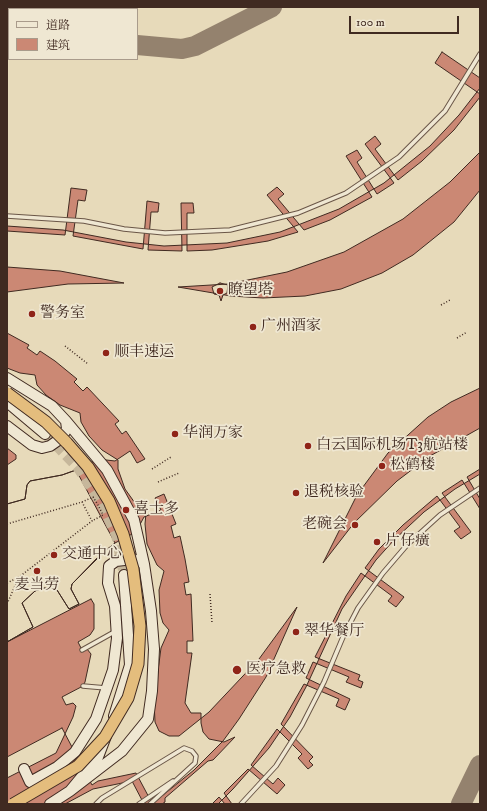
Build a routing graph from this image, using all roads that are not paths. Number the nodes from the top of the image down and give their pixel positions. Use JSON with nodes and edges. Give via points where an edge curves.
{"nodes":[{"id":1,"x":480,"y":54,"type":"edge"},
{"id":2,"x":7,"y":216,"type":"edge"},
{"id":3,"x":7,"y":378,"type":"edge"},
{"id":4,"x":7,"y":393,"type":"edge"},
{"id":5,"x":7,"y":402,"type":"edge"},
{"id":6,"x":66,"y":421,"type":"junction"},
{"id":7,"x":7,"y":426,"type":"edge"},
{"id":8,"x":45,"y":434,"type":"tunnel mouth"},
{"id":9,"x":480,"y":488,"type":"edge"},
{"id":10,"x":144,"y":564,"type":"junction"},
{"id":11,"x":124,"y":575,"type":"tunnel mouth"},
{"id":12,"x":117,"y":631,"type":"junction"},
{"id":13,"x":82,"y":650,"type":"dead end"},
{"id":14,"x":83,"y":686,"type":"dead end"},
{"id":15,"x":107,"y":688,"type":"junction"},
{"id":16,"x":24,"y":769,"type":"dead end"},
{"id":17,"x":187,"y":770,"type":"junction"},
{"id":18,"x":70,"y":791,"type":"junction"},
{"id":19,"x":13,"y":804,"type":"edge"},
{"id":20,"x":50,"y":804,"type":"edge"},
{"id":21,"x":96,"y":804,"type":"edge"},
{"id":22,"x":139,"y":804,"type":"edge"},
{"id":23,"x":150,"y":804,"type":"edge"},
{"id":24,"x":241,"y":804,"type":"edge"}],
"edges":[{"from":1,"to":2,"type":"lane","via":[[445,111],[399,157],[346,193],[298,213],[230,230],[165,233],[124,229],[84,221]]},
{"from":3,"to":6,"type":"main road","via":[[52,406]]},
{"from":4,"to":19,"type":"main road","bridge":true,"via":[[46,422],[68,443],[88,467],[109,501],[123,534],[133,570],[140,626],[138,664],[128,698],[106,737],[78,766]]},
{"from":5,"to":8,"type":"main road"},
{"from":6,"to":7,"type":"main road","via":[[67,429],[60,438],[50,446],[42,448],[32,445]]},
{"from":6,"to":10,"type":"main road","via":[[107,470],[134,520]]},
{"from":9,"to":24,"type":"lane","via":[[440,515],[407,545],[383,573],[358,608],[302,725],[276,766]]},
{"from":10,"to":12,"type":"main road","via":[[133,558],[116,561],[109,566],[108,583],[115,606]]},
{"from":10,"to":18,"type":"main road","via":[[154,649],[148,719],[122,752]]},
{"from":11,"to":18,"type":"main road","via":[[130,665],[98,757]]},
{"from":12,"to":13,"type":"lane"},
{"from":12,"to":15,"type":"main road","via":[[113,670]]},
{"from":14,"to":15,"type":"lane"},
{"from":15,"to":16,"type":"main road","via":[[96,719],[75,752],[57,768],[30,782]]},
{"from":17,"to":21,"type":"lane","via":[[195,763],[196,756],[184,748]]},
{"from":17,"to":22,"type":"lane"},
{"from":17,"to":23,"type":"lane"},
{"from":18,"to":20,"type":"main road"}]}
